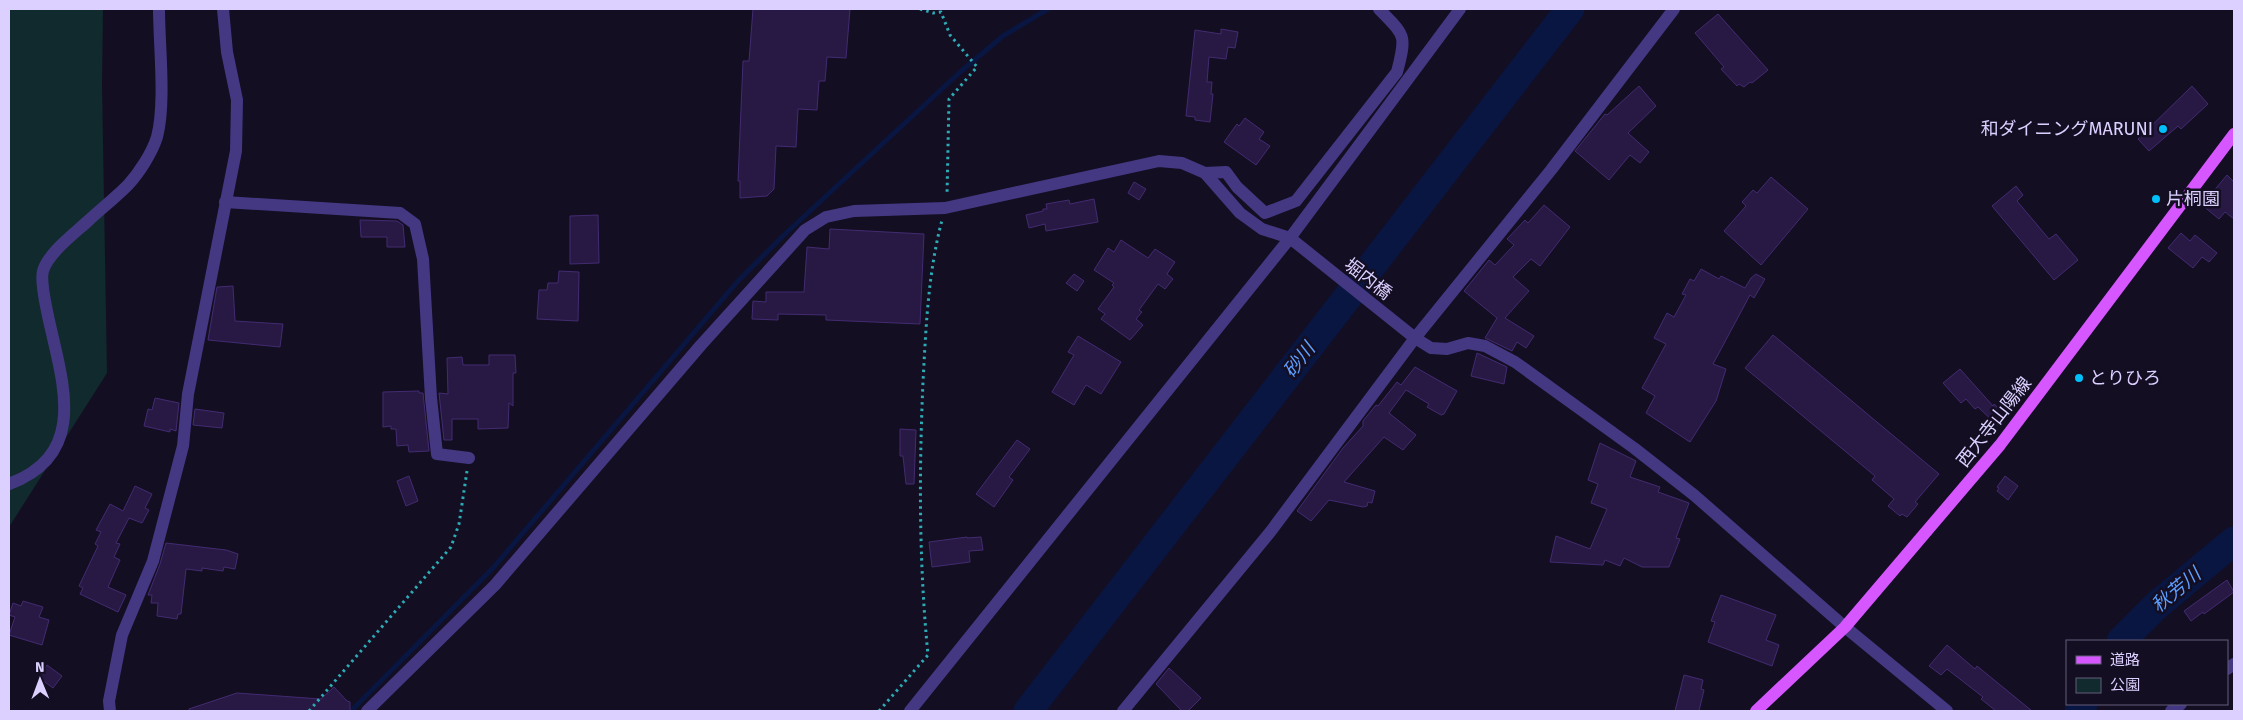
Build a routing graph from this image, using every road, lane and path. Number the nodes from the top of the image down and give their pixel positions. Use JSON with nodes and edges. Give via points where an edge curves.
{"nodes":[{"id":1,"x":159,"y":9,"type":"edge"},
{"id":2,"x":223,"y":9,"type":"edge"},
{"id":3,"x":920,"y":9,"type":"edge"},
{"id":4,"x":1379,"y":9,"type":"edge"},
{"id":5,"x":1460,"y":9,"type":"edge"},
{"id":6,"x":1674,"y":9,"type":"edge"},
{"id":7,"x":2234,"y":134,"type":"edge"},
{"id":8,"x":1205,"y":173,"type":"junction"},
{"id":9,"x":225,"y":202,"type":"junction"},
{"id":10,"x":945,"y":208,"type":"junction"},
{"id":11,"x":1290,"y":238,"type":"junction"},
{"id":12,"x":1414,"y":338,"type":"junction"},
{"id":13,"x":469,"y":458,"type":"joint"},
{"id":14,"x":9,"y":484,"type":"edge"},
{"id":15,"x":1845,"y":627,"type":"junction"},
{"id":16,"x":110,"y":711,"type":"edge"},
{"id":17,"x":309,"y":711,"type":"edge"},
{"id":18,"x":367,"y":711,"type":"edge"},
{"id":19,"x":879,"y":711,"type":"edge"},
{"id":20,"x":910,"y":711,"type":"edge"},
{"id":21,"x":1123,"y":711,"type":"edge"},
{"id":22,"x":1756,"y":711,"type":"edge"},
{"id":23,"x":1947,"y":711,"type":"edge"}],
"edges":[{"from":1,"to":14,"type":"street","via":[[160,116],[156,139],[129,184],[65,242],[43,271],[45,301],[63,387],[64,426],[55,451],[42,467]]},
{"from":2,"to":9,"type":"street","via":[[227,52],[237,100],[236,151]]},
{"from":3,"to":10,"type":"path","via":[[941,12],[950,35],[977,67],[949,99]]},
{"from":4,"to":8,"type":"street","via":[[1401,32],[1404,47],[1397,72],[1296,202],[1265,213],[1226,172]]},
{"from":5,"to":11,"type":"street"},
{"from":6,"to":12,"type":"street","via":[[1551,170]]},
{"from":7,"to":15,"type":"main road","name":"西大寺山陽線","via":[[2000,445]]},
{"from":8,"to":10,"type":"street","via":[[1182,163],[1159,161]]},
{"from":8,"to":11,"type":"street","via":[[1240,213],[1262,229]]},
{"from":9,"to":13,"type":"street","via":[[400,212],[415,224],[423,258],[437,454]]},
{"from":9,"to":16,"type":"street","via":[[188,394],[183,446],[153,561],[122,635],[109,701]]},
{"from":10,"to":18,"type":"street","via":[[854,211],[826,217],[805,230],[701,345],[495,585]]},
{"from":10,"to":19,"type":"path","via":[[927,308],[922,410],[922,584],[928,655]]},
{"from":11,"to":12,"type":"street","name":"堀内橋"},
{"from":11,"to":20,"type":"street"},
{"from":12,"to":15,"type":"street","name":"堀内橋","via":[[1432,348],[1447,349],[1468,343],[1485,346],[1514,362],[1694,495]]},
{"from":12,"to":21,"type":"street","via":[[1271,531]]},
{"from":13,"to":17,"type":"path","via":[[459,524],[450,547]]},
{"from":15,"to":22,"type":"main road","name":"西大寺山陽線"},
{"from":15,"to":23,"type":"street","name":"堀内橋"}]}
